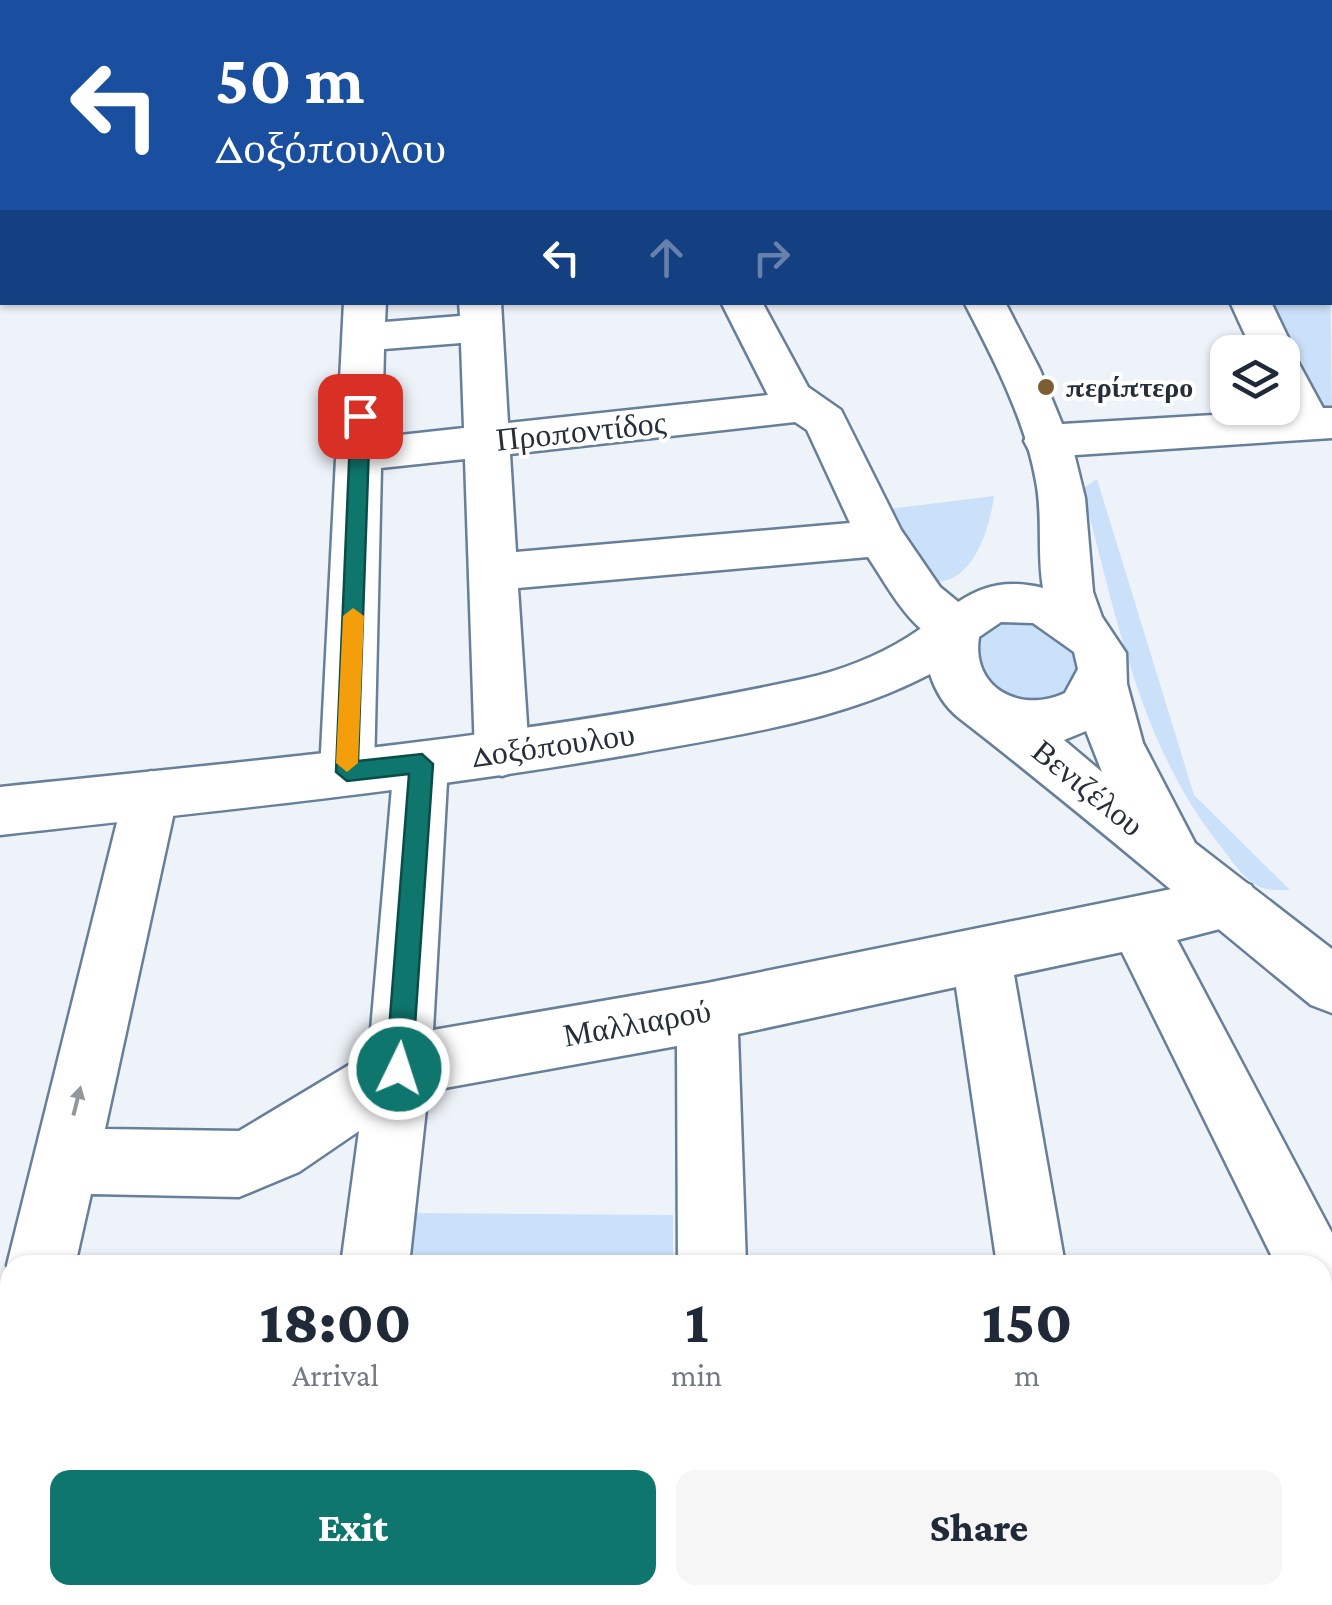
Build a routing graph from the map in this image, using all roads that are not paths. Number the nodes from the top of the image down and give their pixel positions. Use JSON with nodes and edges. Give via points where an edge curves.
{"nodes":[{"id":1,"x":743,"y":305,"type":"edge"},
{"id":2,"x":985,"y":305,"type":"edge"},
{"id":3,"x":1251,"y":305,"type":"edge"},
{"id":4,"x":480,"y":315,"type":"edge"},
{"id":5,"x":364,"y":320,"type":"edge"},
{"id":6,"x":1266,"y":335,"type":"edge"},
{"id":7,"x":1300,"y":396,"type":"edge"},
{"id":8,"x":803,"y":406,"type":"junction"},
{"id":9,"x":1320,"y":424,"type":"edge"},
{"id":10,"x":486,"y":441,"type":"junction"},
{"id":11,"x":1046,"y":441,"type":"junction"},
{"id":12,"x":359,"y":455,"type":"junction"},
{"id":13,"x":1061,"y":516,"type":"junction"},
{"id":14,"x":881,"y":538,"type":"junction"},
{"id":15,"x":496,"y":572,"type":"junction"},
{"id":16,"x":972,"y":616,"type":"junction"},
{"id":17,"x":1082,"y":627,"type":"junction"},
{"id":18,"x":1101,"y":684,"type":"junction"},
{"id":19,"x":805,"y":699,"type":"junction"},
{"id":20,"x":986,"y":708,"type":"junction"},
{"id":21,"x":502,"y":754,"type":"junction"},
{"id":22,"x":422,"y":764,"type":"junction"},
{"id":23,"x":347,"y":772,"type":"junction"},
{"id":24,"x":152,"y":794,"type":"junction"},
{"id":25,"x":0,"y":811,"type":"edge"},
{"id":26,"x":1178,"y":860,"type":"junction"},
{"id":27,"x":1231,"y":903,"type":"junction"},
{"id":28,"x":1136,"y":923,"type":"junction"},
{"id":29,"x":980,"y":956,"type":"junction"},
{"id":30,"x":1320,"y":963,"type":"edge"},
{"id":31,"x":707,"y":1012,"type":"junction"},
{"id":32,"x":399,"y":1069,"type":"junction"},
{"id":33,"x":62,"y":1161,"type":"junction"},
{"id":34,"x":43,"y":1255,"type":"edge"},
{"id":35,"x":376,"y":1255,"type":"edge"},
{"id":36,"x":712,"y":1255,"type":"edge"},
{"id":37,"x":1029,"y":1255,"type":"edge"},
{"id":38,"x":1307,"y":1255,"type":"edge"}],
"edges":[{"from":1,"to":8,"type":"street"},
{"from":2,"to":11,"type":"street"},
{"from":3,"to":6,"type":"street"},
{"from":4,"to":5,"type":"street"},
{"from":4,"to":10,"type":"street"},
{"from":5,"to":12,"type":"street"},
{"from":7,"to":9,"type":"street"},
{"from":8,"to":10,"type":"street","name":"Προποντίδος"},
{"from":8,"to":14,"type":"street","via":[[824,421]]},
{"from":9,"to":11,"type":"street"},
{"from":10,"to":12,"type":"street","name":"Προποντίδος"},
{"from":10,"to":15,"type":"street"},
{"from":11,"to":13,"type":"street"},
{"from":12,"to":23,"type":"street"},
{"from":13,"to":16,"type":"street","via":[[1011,588]]},
{"from":13,"to":17,"type":"street","via":[[1060,564]]},
{"from":14,"to":15,"type":"street"},
{"from":14,"to":16,"type":"street","via":[[923,600]]},
{"from":15,"to":21,"type":"street"},
{"from":16,"to":17,"type":"street","via":[[1038,604]]},
{"from":16,"to":19,"type":"street","via":[[928,650]]},
{"from":16,"to":20,"type":"street","via":[[948,646],[948,665]]},
{"from":17,"to":18,"type":"street","via":[[1103,664]]},
{"from":18,"to":20,"type":"street","via":[[1074,715],[1050,722]]},
{"from":18,"to":26,"type":"street","name":"Βενιζέλου","via":[[1116,742]]},
{"from":19,"to":20,"type":"street"},
{"from":19,"to":21,"type":"street","name":"Δοξόπουλου"},
{"from":20,"to":26,"type":"street","name":"Βενιζέλου"},
{"from":21,"to":22,"type":"street","name":"Δοξόπουλου"},
{"from":22,"to":23,"type":"street","name":"Δοξόπουλου"},
{"from":22,"to":32,"type":"street"},
{"from":23,"to":24,"type":"street","name":"Δοξόπουλου"},
{"from":24,"to":25,"type":"street","name":"Δοξόπουλου"},
{"from":33,"to":24,"type":"street","one_way":true},
{"from":26,"to":27,"type":"street","name":"Βενιζέλου"},
{"from":27,"to":28,"type":"street","name":"Μαλλιαρού"},
{"from":27,"to":30,"type":"street","name":"Βενιζέλου"},
{"from":28,"to":29,"type":"street","name":"Μαλλιαρού"},
{"from":28,"to":38,"type":"street"},
{"from":29,"to":31,"type":"street","name":"Μαλλιαρού"},
{"from":29,"to":37,"type":"street"},
{"from":31,"to":32,"type":"street","name":"Μαλλιαρού"},
{"from":31,"to":36,"type":"street"},
{"from":32,"to":33,"type":"street","name":"Μαλλιαρού","via":[[276,1149],[239,1164]]},
{"from":32,"to":35,"type":"street"},
{"from":33,"to":34,"type":"street"}]}
